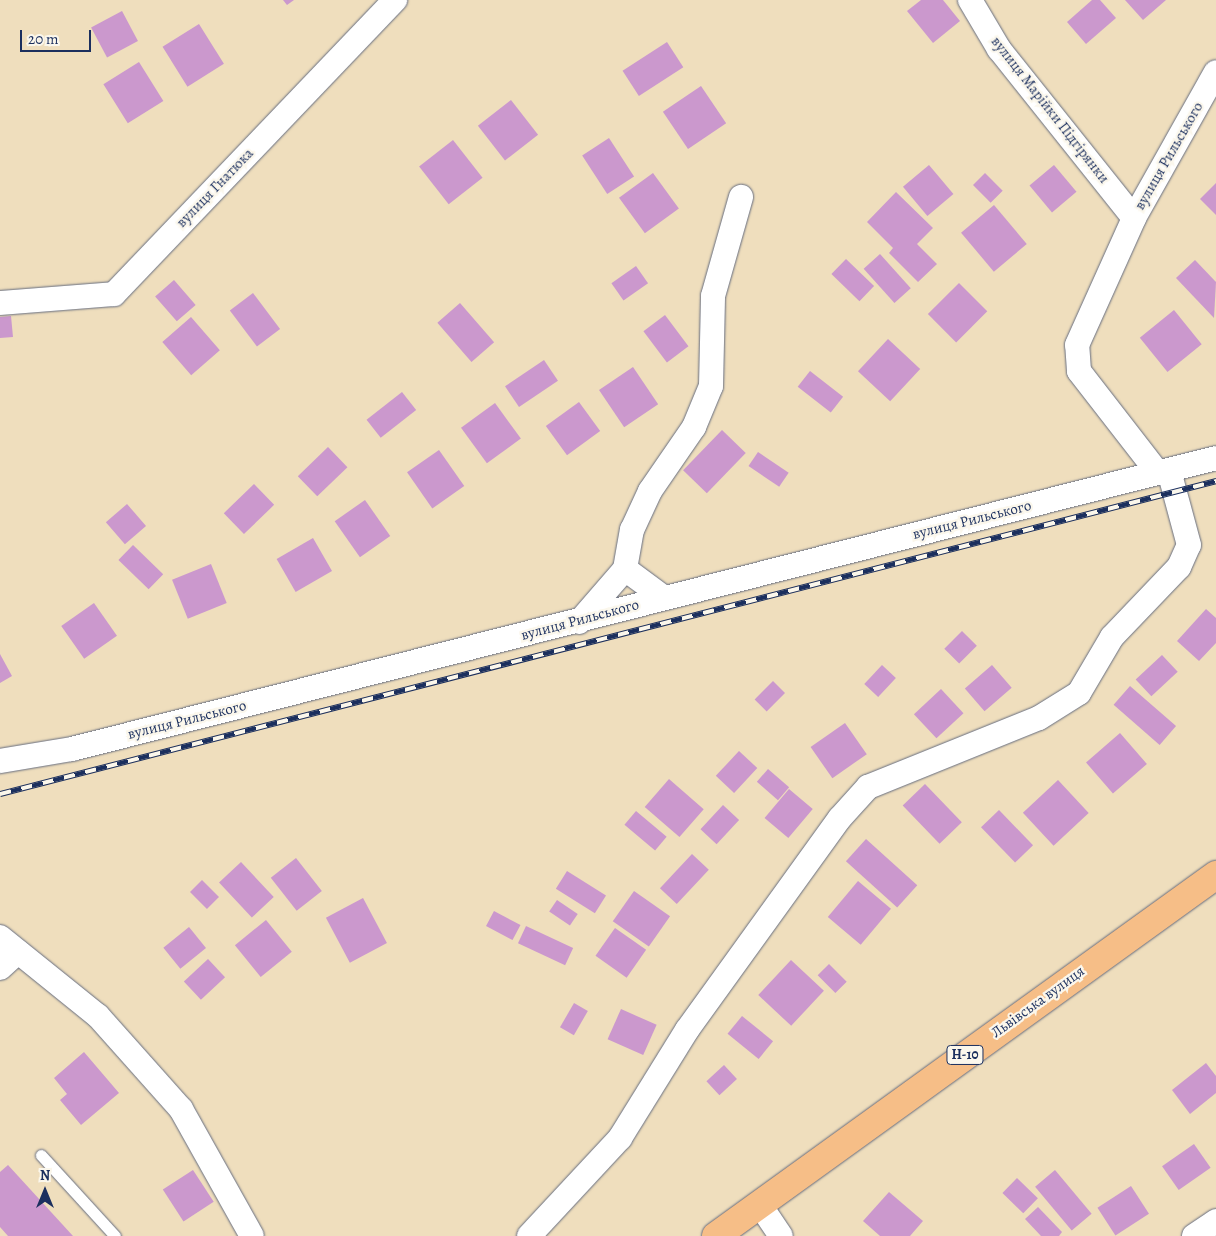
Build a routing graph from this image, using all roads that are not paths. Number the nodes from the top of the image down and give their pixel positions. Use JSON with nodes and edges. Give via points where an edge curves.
{"nodes":[{"id":1,"x":395,"y":0,"type":"edge"},
{"id":2,"x":970,"y":0,"type":"edge"},
{"id":3,"x":1216,"y":72,"type":"edge"},
{"id":4,"x":741,"y":197,"type":"dead end"},
{"id":5,"x":1134,"y":218,"type":"junction"},
{"id":6,"x":0,"y":303,"type":"edge"},
{"id":7,"x":1216,"y":458,"type":"edge"},
{"id":8,"x":1164,"y":472,"type":"junction"},
{"id":9,"x":625,"y":569,"type":"junction"},
{"id":10,"x":664,"y":597,"type":"junction"},
{"id":11,"x":579,"y":622,"type":"junction"},
{"id":12,"x":0,"y":760,"type":"edge"},
{"id":13,"x":1216,"y":875,"type":"edge"},
{"id":14,"x":0,"y":937,"type":"edge"},
{"id":15,"x":18,"y":952,"type":"junction"},
{"id":16,"x":0,"y":968,"type":"edge"},
{"id":17,"x":42,"y":1154,"type":"dead end"},
{"id":18,"x":760,"y":1204,"type":"junction"},
{"id":19,"x":1216,"y":1220,"type":"edge"},
{"id":20,"x":115,"y":1236,"type":"edge"},
{"id":21,"x":252,"y":1236,"type":"edge"},
{"id":22,"x":529,"y":1236,"type":"edge"},
{"id":23,"x":716,"y":1236,"type":"edge"},
{"id":24,"x":781,"y":1236,"type":"edge"},
{"id":25,"x":1194,"y":1236,"type":"edge"}],
"edges":[{"from":1,"to":6,"type":"street","name":"вулиця Гнатюка","via":[[114,294]]},
{"from":2,"to":5,"type":"street","name":"вулиця Марійки Підгірянки","via":[[999,49]]},
{"from":3,"to":5,"type":"street","name":"вулиця Рильського"},
{"from":4,"to":9,"type":"street","via":[[714,296],[711,386],[694,426],[650,492],[632,530]]},
{"from":5,"to":8,"type":"street","name":"вулиця Рильського","via":[[1077,345],[1080,371]]},
{"from":7,"to":8,"type":"street","name":"вулиця Рильського"},
{"from":8,"to":10,"type":"street","name":"вулиця Рильського"},
{"from":8,"to":22,"type":"street","via":[[1190,545],[1179,567],[1112,637],[1079,693],[1039,718],[868,787],[840,818],[686,1030],[620,1138]]},
{"from":9,"to":10,"type":"street"},
{"from":9,"to":11,"type":"street"},
{"from":10,"to":11,"type":"street","name":"вулиця Рильського"},
{"from":11,"to":12,"type":"street","name":"вулиця Рильського","via":[[72,749]]},
{"from":13,"to":18,"type":"main road","name":"Львівська вулиця","number":"Н-10"},
{"from":14,"to":15,"type":"street"},
{"from":15,"to":16,"type":"street"},
{"from":15,"to":21,"type":"street","via":[[98,1016],[181,1109]]},
{"from":17,"to":20,"type":"lane"},
{"from":18,"to":23,"type":"main road","name":"Львівська вулиця","number":"Н-10"},
{"from":18,"to":24,"type":"street"},
{"from":19,"to":25,"type":"street"}]}
